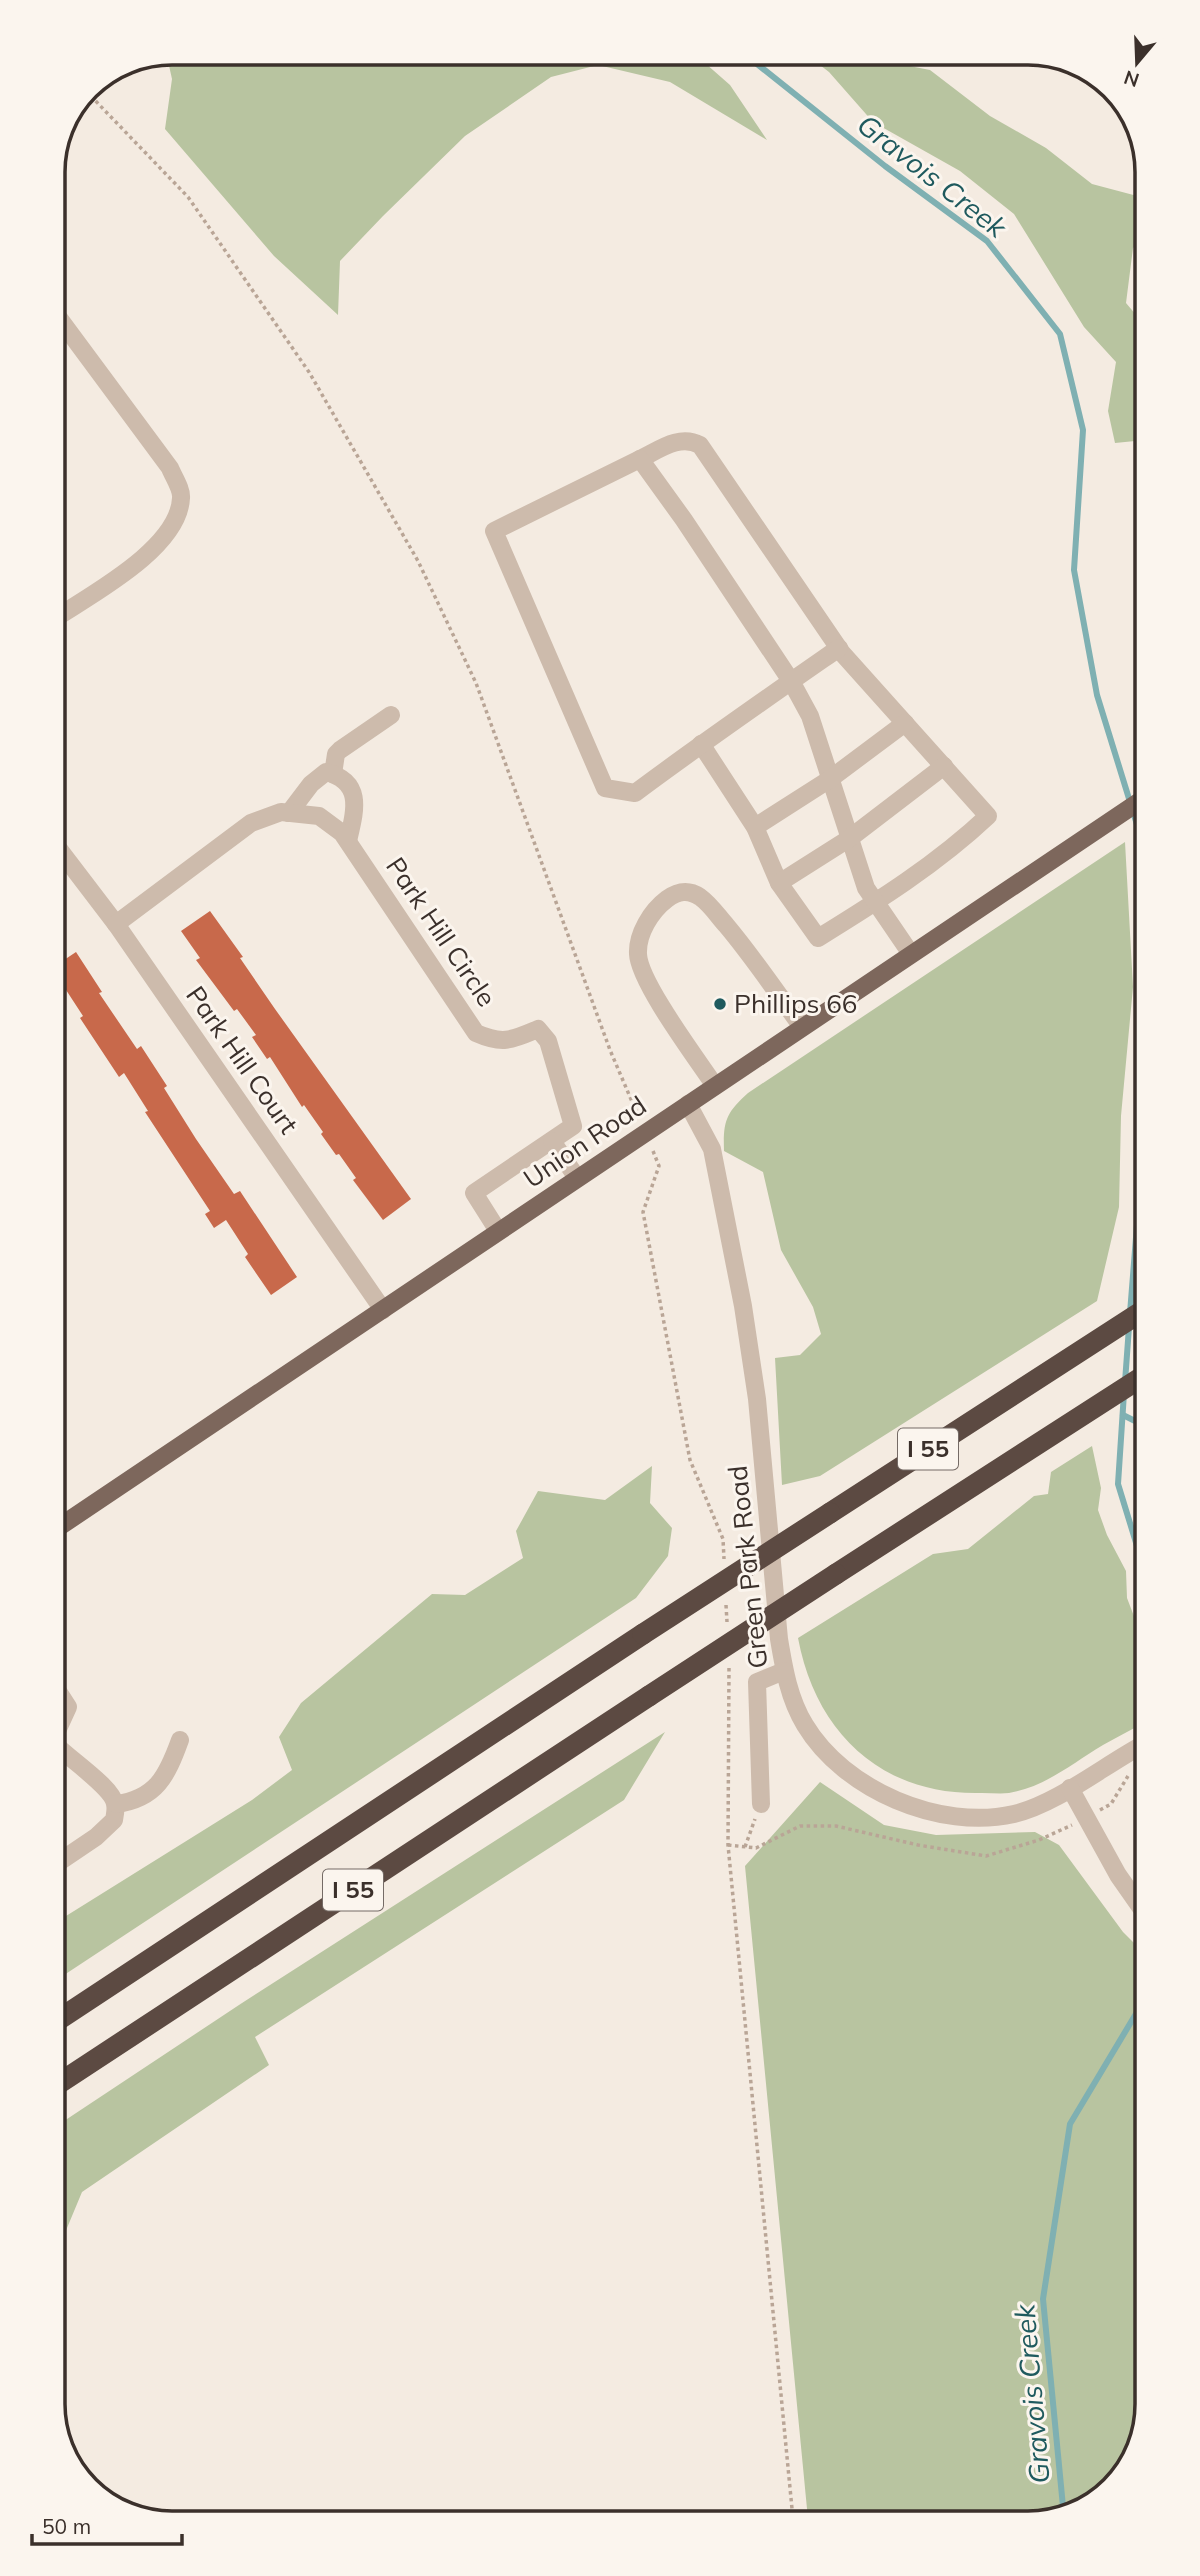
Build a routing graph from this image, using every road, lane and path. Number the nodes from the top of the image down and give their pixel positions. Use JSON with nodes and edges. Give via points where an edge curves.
{"nodes":[{"id":1,"x":94,"y":99,"type":"edge"},
{"id":2,"x":65,"y":339,"type":"edge"},
{"id":3,"x":640,"y":459,"type":"junction"},
{"id":4,"x":65,"y":612,"type":"edge"},
{"id":5,"x":839,"y":648,"type":"junction"},
{"id":6,"x":791,"y":681,"type":"junction"},
{"id":7,"x":391,"y":715,"type":"dead end"},
{"id":8,"x":905,"y":723,"type":"junction"},
{"id":9,"x":701,"y":744,"type":"junction"},
{"id":10,"x":944,"y":766,"type":"junction"},
{"id":11,"x":333,"y":774,"type":"junction"},
{"id":12,"x":831,"y":779,"type":"junction"},
{"id":13,"x":1135,"y":804,"type":"edge"},
{"id":14,"x":289,"y":813,"type":"junction"},
{"id":15,"x":755,"y":827,"type":"junction"},
{"id":16,"x":850,"y":838,"type":"junction"},
{"id":17,"x":348,"y":841,"type":"junction"},
{"id":18,"x":65,"y":857,"type":"edge"},
{"id":19,"x":779,"y":883,"type":"junction"},
{"id":20,"x":876,"y":902,"type":"junction"},
{"id":21,"x":116,"y":924,"type":"junction"},
{"id":22,"x":911,"y":954,"type":"junction"},
{"id":23,"x":802,"y":1027,"type":"junction"},
{"id":24,"x":715,"y":1086,"type":"junction"},
{"id":25,"x":688,"y":1104,"type":"junction"},
{"id":26,"x":635,"y":1108,"type":"dead end"},
{"id":27,"x":552,"y":1141,"type":"junction"},
{"id":28,"x":655,"y":1157,"type":"dead end"},
{"id":29,"x":577,"y":1178,"type":"junction"},
{"id":30,"x":498,"y":1231,"type":"junction"},
{"id":31,"x":383,"y":1310,"type":"junction"},
{"id":32,"x":1135,"y":1316,"type":"edge"},
{"id":33,"x":1135,"y":1381,"type":"edge"},
{"id":34,"x":65,"y":1524,"type":"edge"},
{"id":35,"x":723,"y":1539,"type":"dead end"},
{"id":36,"x":784,"y":1671,"type":"junction"},
{"id":37,"x":730,"y":1698,"type":"dead end"},
{"id":38,"x":180,"y":1740,"type":"dead end"},
{"id":39,"x":1135,"y":1750,"type":"edge"},
{"id":40,"x":65,"y":1753,"type":"edge"},
{"id":41,"x":1135,"y":1773,"type":"edge"},
{"id":42,"x":1070,"y":1788,"type":"junction"},
{"id":43,"x":116,"y":1804,"type":"junction"},
{"id":44,"x":761,"y":1804,"type":"joint"},
{"id":45,"x":1087,"y":1819,"type":"junction"},
{"id":46,"x":728,"y":1845,"type":"junction"},
{"id":47,"x":745,"y":1847,"type":"junction"},
{"id":48,"x":65,"y":1858,"type":"edge"},
{"id":49,"x":1135,"y":1899,"type":"edge"},
{"id":50,"x":65,"y":2015,"type":"edge"},
{"id":51,"x":65,"y":2079,"type":"edge"},
{"id":52,"x":792,"y":2511,"type":"edge"}],
"edges":[{"from":1,"to":26,"type":"path","via":[[188,197],[309,372],[418,561],[476,683]]},
{"from":2,"to":4,"type":"street","via":[[170,468],[182,497],[173,524],[147,556]]},
{"from":3,"to":5,"type":"street","via":[[679,440],[700,445]]},
{"from":3,"to":6,"type":"street"},
{"from":3,"to":9,"type":"street","via":[[494,531],[605,788],[635,793]]},
{"from":5,"to":6,"type":"street"},
{"from":5,"to":8,"type":"street"},
{"from":6,"to":9,"type":"street"},
{"from":6,"to":12,"type":"street","via":[[810,716]]},
{"from":7,"to":11,"type":"street","via":[[340,750]]},
{"from":8,"to":10,"type":"street"},
{"from":8,"to":12,"type":"street"},
{"from":9,"to":15,"type":"street"},
{"from":10,"to":16,"type":"street"},
{"from":10,"to":20,"type":"street","via":[[988,816],[958,844]]},
{"from":11,"to":14,"type":"street","via":[[326,772],[311,784]]},
{"from":11,"to":17,"type":"street","via":[[354,791]]},
{"from":12,"to":15,"type":"street"},
{"from":12,"to":16,"type":"street"},
{"from":13,"to":22,"type":"main road","name":"Union Road"},
{"from":14,"to":17,"type":"street","name":"Park Hill Circle","via":[[319,817]]},
{"from":14,"to":21,"type":"street","name":"Park Hill Circle","via":[[251,823]]},
{"from":15,"to":19,"type":"street"},
{"from":16,"to":19,"type":"street"},
{"from":16,"to":20,"type":"street","via":[[866,888]]},
{"from":17,"to":27,"type":"street","name":"Park Hill Circle","via":[[476,1033],[493,1041],[538,1029],[548,1041],[573,1126]]},
{"from":18,"to":21,"type":"street","name":"Park Hill Court"},
{"from":19,"to":20,"type":"street","via":[[818,938]]},
{"from":20,"to":22,"type":"street"},
{"from":21,"to":31,"type":"street","name":"Park Hill Court"},
{"from":22,"to":23,"type":"main road","name":"Union Road"},
{"from":23,"to":24,"type":"main road","name":"Union Road"},
{"from":23,"to":24,"type":"street","via":[[703,899],[683,891],[664,901],[642,933],[640,966]]},
{"from":24,"to":25,"type":"main road","name":"Union Road"},
{"from":25,"to":29,"type":"main road","name":"Union Road"},
{"from":25,"to":36,"type":"street","name":"Green Park Road","via":[[712,1149],[743,1306],[757,1399]]},
{"from":27,"to":29,"type":"street"},
{"from":27,"to":30,"type":"street","via":[[474,1193]]},
{"from":28,"to":35,"type":"path","via":[[659,1166],[643,1212],[690,1461]]},
{"from":29,"to":30,"type":"main road","name":"Union Road"},
{"from":30,"to":31,"type":"main road","name":"Union Road"},
{"from":31,"to":34,"type":"main road","name":"Union Road"},
{"from":32,"to":50,"type":"highway","number":"I 55","bridge":true},
{"from":33,"to":51,"type":"highway","number":"I 55","bridge":true},
{"from":36,"to":42,"type":"street","name":"Green Park Road","via":[[804,1723],[831,1759],[868,1786],[902,1802],[935,1812],[993,1816],[1033,1808]]},
{"from":36,"to":44,"type":"street","via":[[757,1682]]},
{"from":37,"to":46,"type":"path"},
{"from":38,"to":43,"type":"street","via":[[170,1770],[155,1786],[136,1801]]},
{"from":39,"to":42,"type":"street","name":"Green Park Road"},
{"from":40,"to":43,"type":"street","via":[[111,1791]]},
{"from":41,"to":45,"type":"path","via":[[1127,1777],[1111,1804]]},
{"from":42,"to":45,"type":"street"},
{"from":43,"to":48,"type":"street","via":[[114,1820]]},
{"from":44,"to":47,"type":"path"},
{"from":45,"to":47,"type":"path","via":[[986,1856],[836,1826],[800,1826],[757,1848]]},
{"from":45,"to":49,"type":"street"},
{"from":46,"to":47,"type":"path"},
{"from":46,"to":52,"type":"path"}]}
